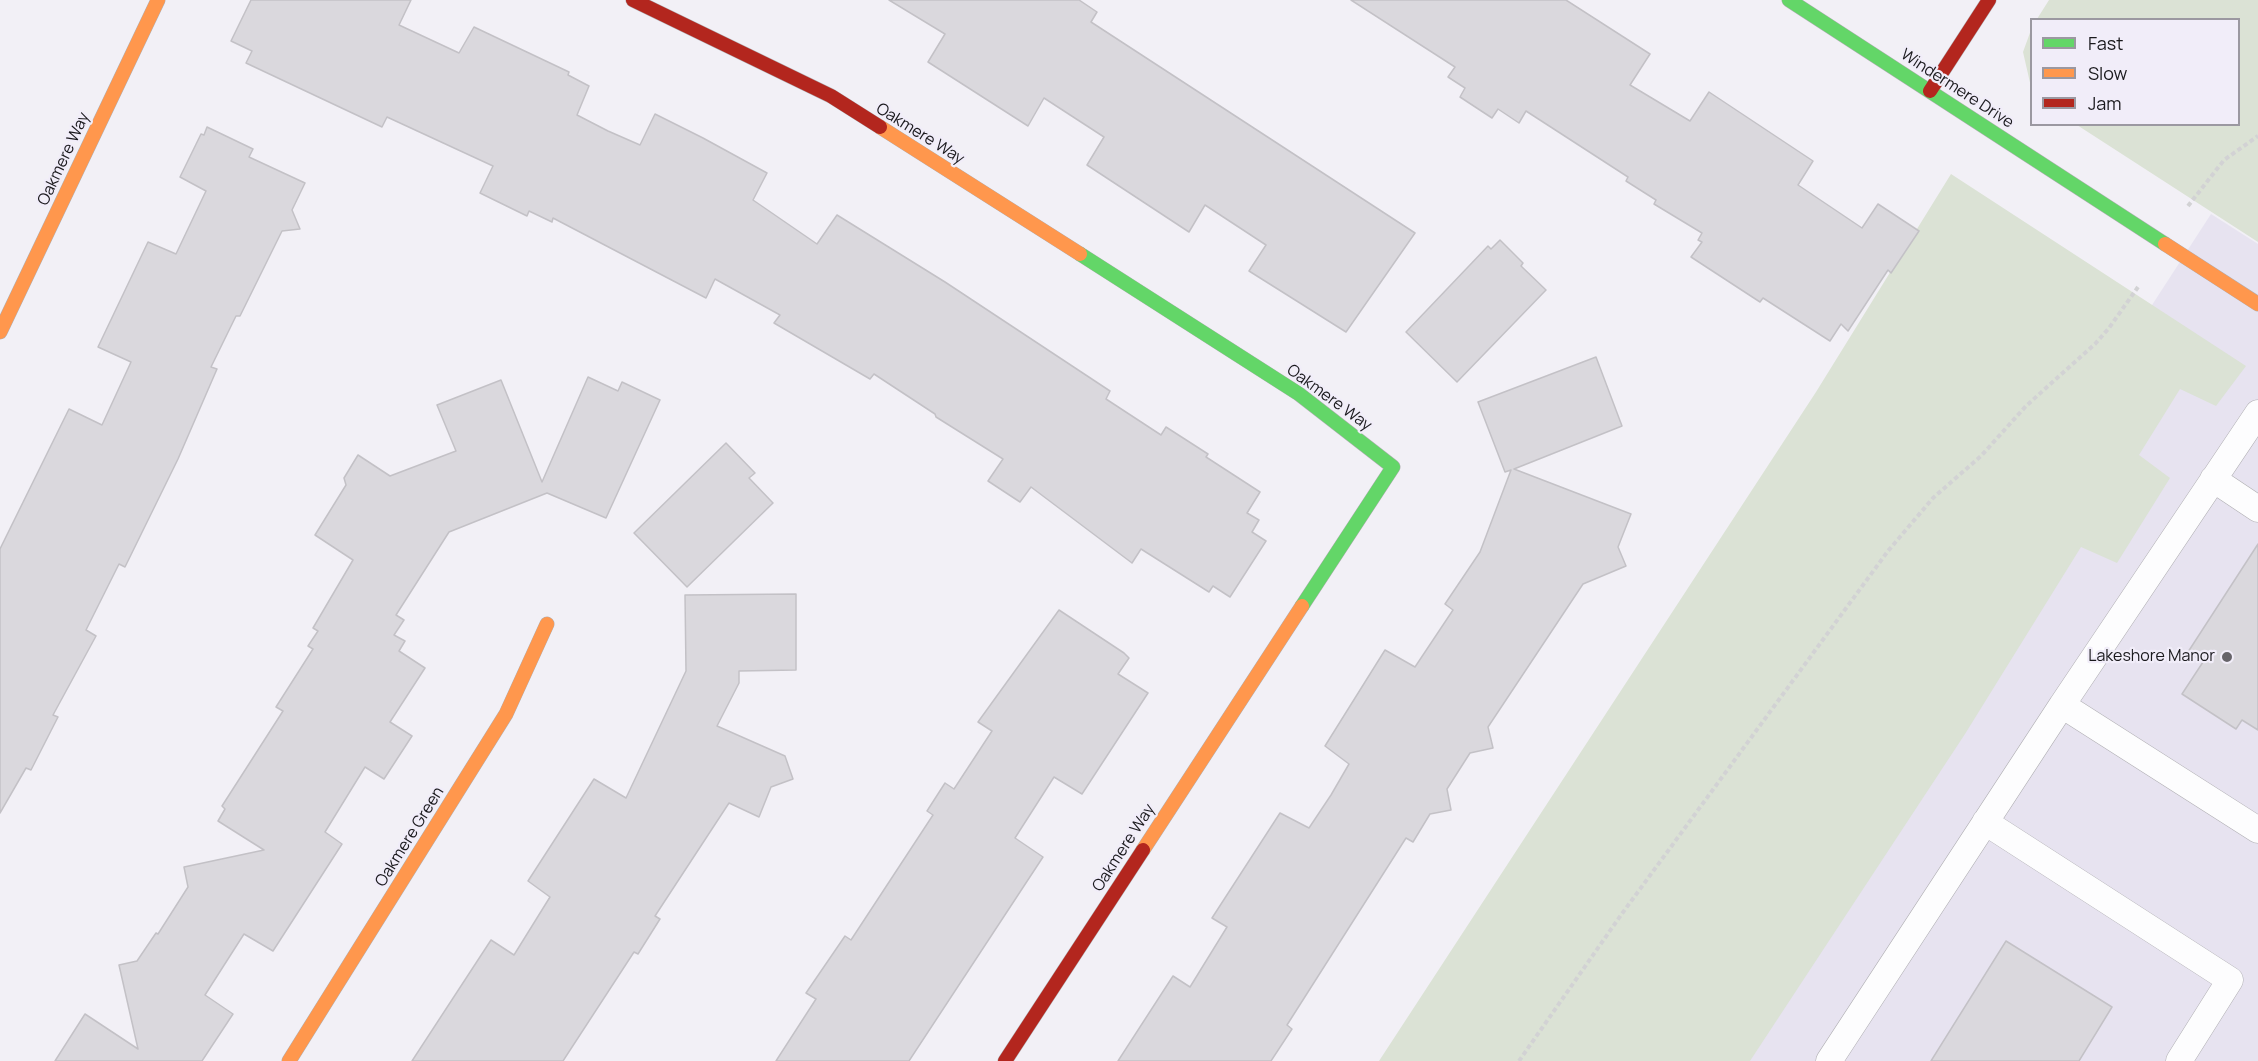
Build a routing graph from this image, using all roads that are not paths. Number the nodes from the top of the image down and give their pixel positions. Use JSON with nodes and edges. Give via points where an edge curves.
{"nodes":[{"id":1,"x":158,"y":0,"type":"edge"},
{"id":2,"x":633,"y":0,"type":"edge"},
{"id":3,"x":1789,"y":0,"type":"edge"},
{"id":4,"x":1989,"y":0,"type":"edge"},
{"id":5,"x":1930,"y":91,"type":"junction"},
{"id":6,"x":2258,"y":304,"type":"edge"},
{"id":7,"x":0,"y":333,"type":"edge"},
{"id":8,"x":2258,"y":413,"type":"edge"},
{"id":9,"x":2213,"y":479,"type":"junction"},
{"id":10,"x":2258,"y":509,"type":"edge"},
{"id":11,"x":547,"y":624,"type":"dead end"},
{"id":12,"x":2062,"y":705,"type":"junction"},
{"id":13,"x":1985,"y":822,"type":"junction"},
{"id":14,"x":2258,"y":830,"type":"edge"},
{"id":15,"x":289,"y":1061,"type":"edge"},
{"id":16,"x":1005,"y":1061,"type":"edge"},
{"id":17,"x":1829,"y":1061,"type":"edge"},
{"id":18,"x":2179,"y":1061,"type":"edge"}],
"edges":[{"from":1,"to":7,"type":"street","name":"Oakmere Way"},
{"from":2,"to":16,"type":"street","name":"Oakmere Way","via":[[831,96],[1299,394],[1393,467]]},
{"from":3,"to":5,"type":"street","name":"Windermere Drive"},
{"from":4,"to":5,"type":"street"},
{"from":5,"to":6,"type":"street","name":"Windermere Drive"},
{"from":8,"to":9,"type":"lane"},
{"from":9,"to":10,"type":"lane"},
{"from":9,"to":12,"type":"lane"},
{"from":11,"to":15,"type":"street","name":"Oakmere Green","via":[[506,714]]},
{"from":12,"to":13,"type":"lane"},
{"from":12,"to":14,"type":"lane"},
{"from":13,"to":17,"type":"lane"},
{"from":13,"to":18,"type":"lane","via":[[2230,980]]}]}
